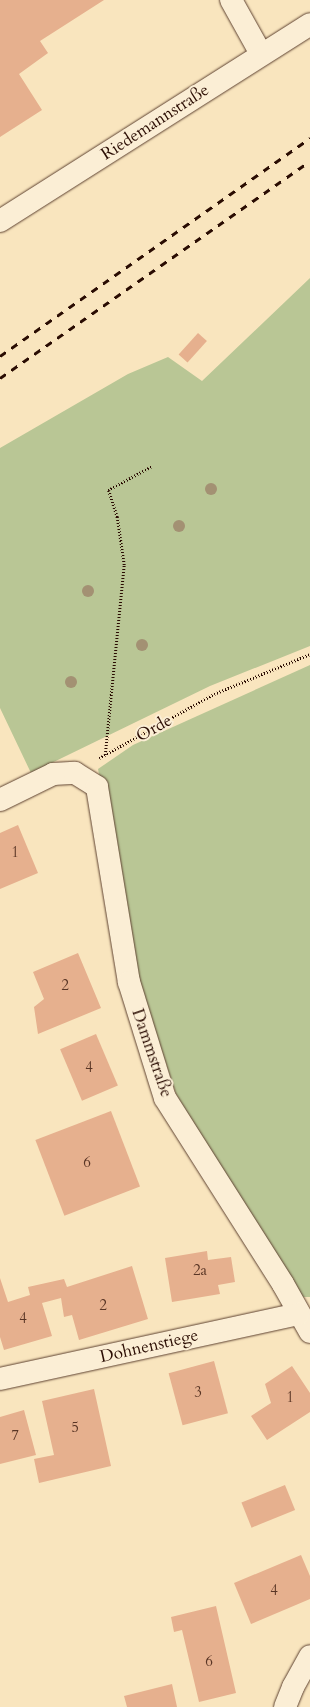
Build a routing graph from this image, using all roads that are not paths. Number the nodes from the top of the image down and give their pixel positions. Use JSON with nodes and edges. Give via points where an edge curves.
{"nodes":[{"id":1,"x":231,"y":0,"type":"edge"},
{"id":2,"x":310,"y":24,"type":"edge"},
{"id":3,"x":261,"y":54,"type":"junction"},
{"id":4,"x":1,"y":217,"type":"edge"},
{"id":5,"x":0,"y":800,"type":"edge"},
{"id":6,"x":298,"y":1314,"type":"junction"},
{"id":7,"x":310,"y":1332,"type":"edge"},
{"id":8,"x":0,"y":1379,"type":"edge"},
{"id":9,"x":310,"y":1656,"type":"edge"},
{"id":10,"x":285,"y":1707,"type":"edge"}],
"edges":[{"from":1,"to":3,"type":"street"},
{"from":2,"to":3,"type":"street","name":"Riedemannstraße"},
{"from":3,"to":4,"type":"street","name":"Riedemannstraße"},
{"from":5,"to":6,"type":"street","name":"Dammstraße","via":[[53,774],[75,773],[97,787],[128,982],[165,1098],[283,1284]]},
{"from":6,"to":7,"type":"street","name":"Dammstraße"},
{"from":6,"to":8,"type":"street","name":"Dohnenstiege"},
{"from":9,"to":10,"type":"street"}]}
